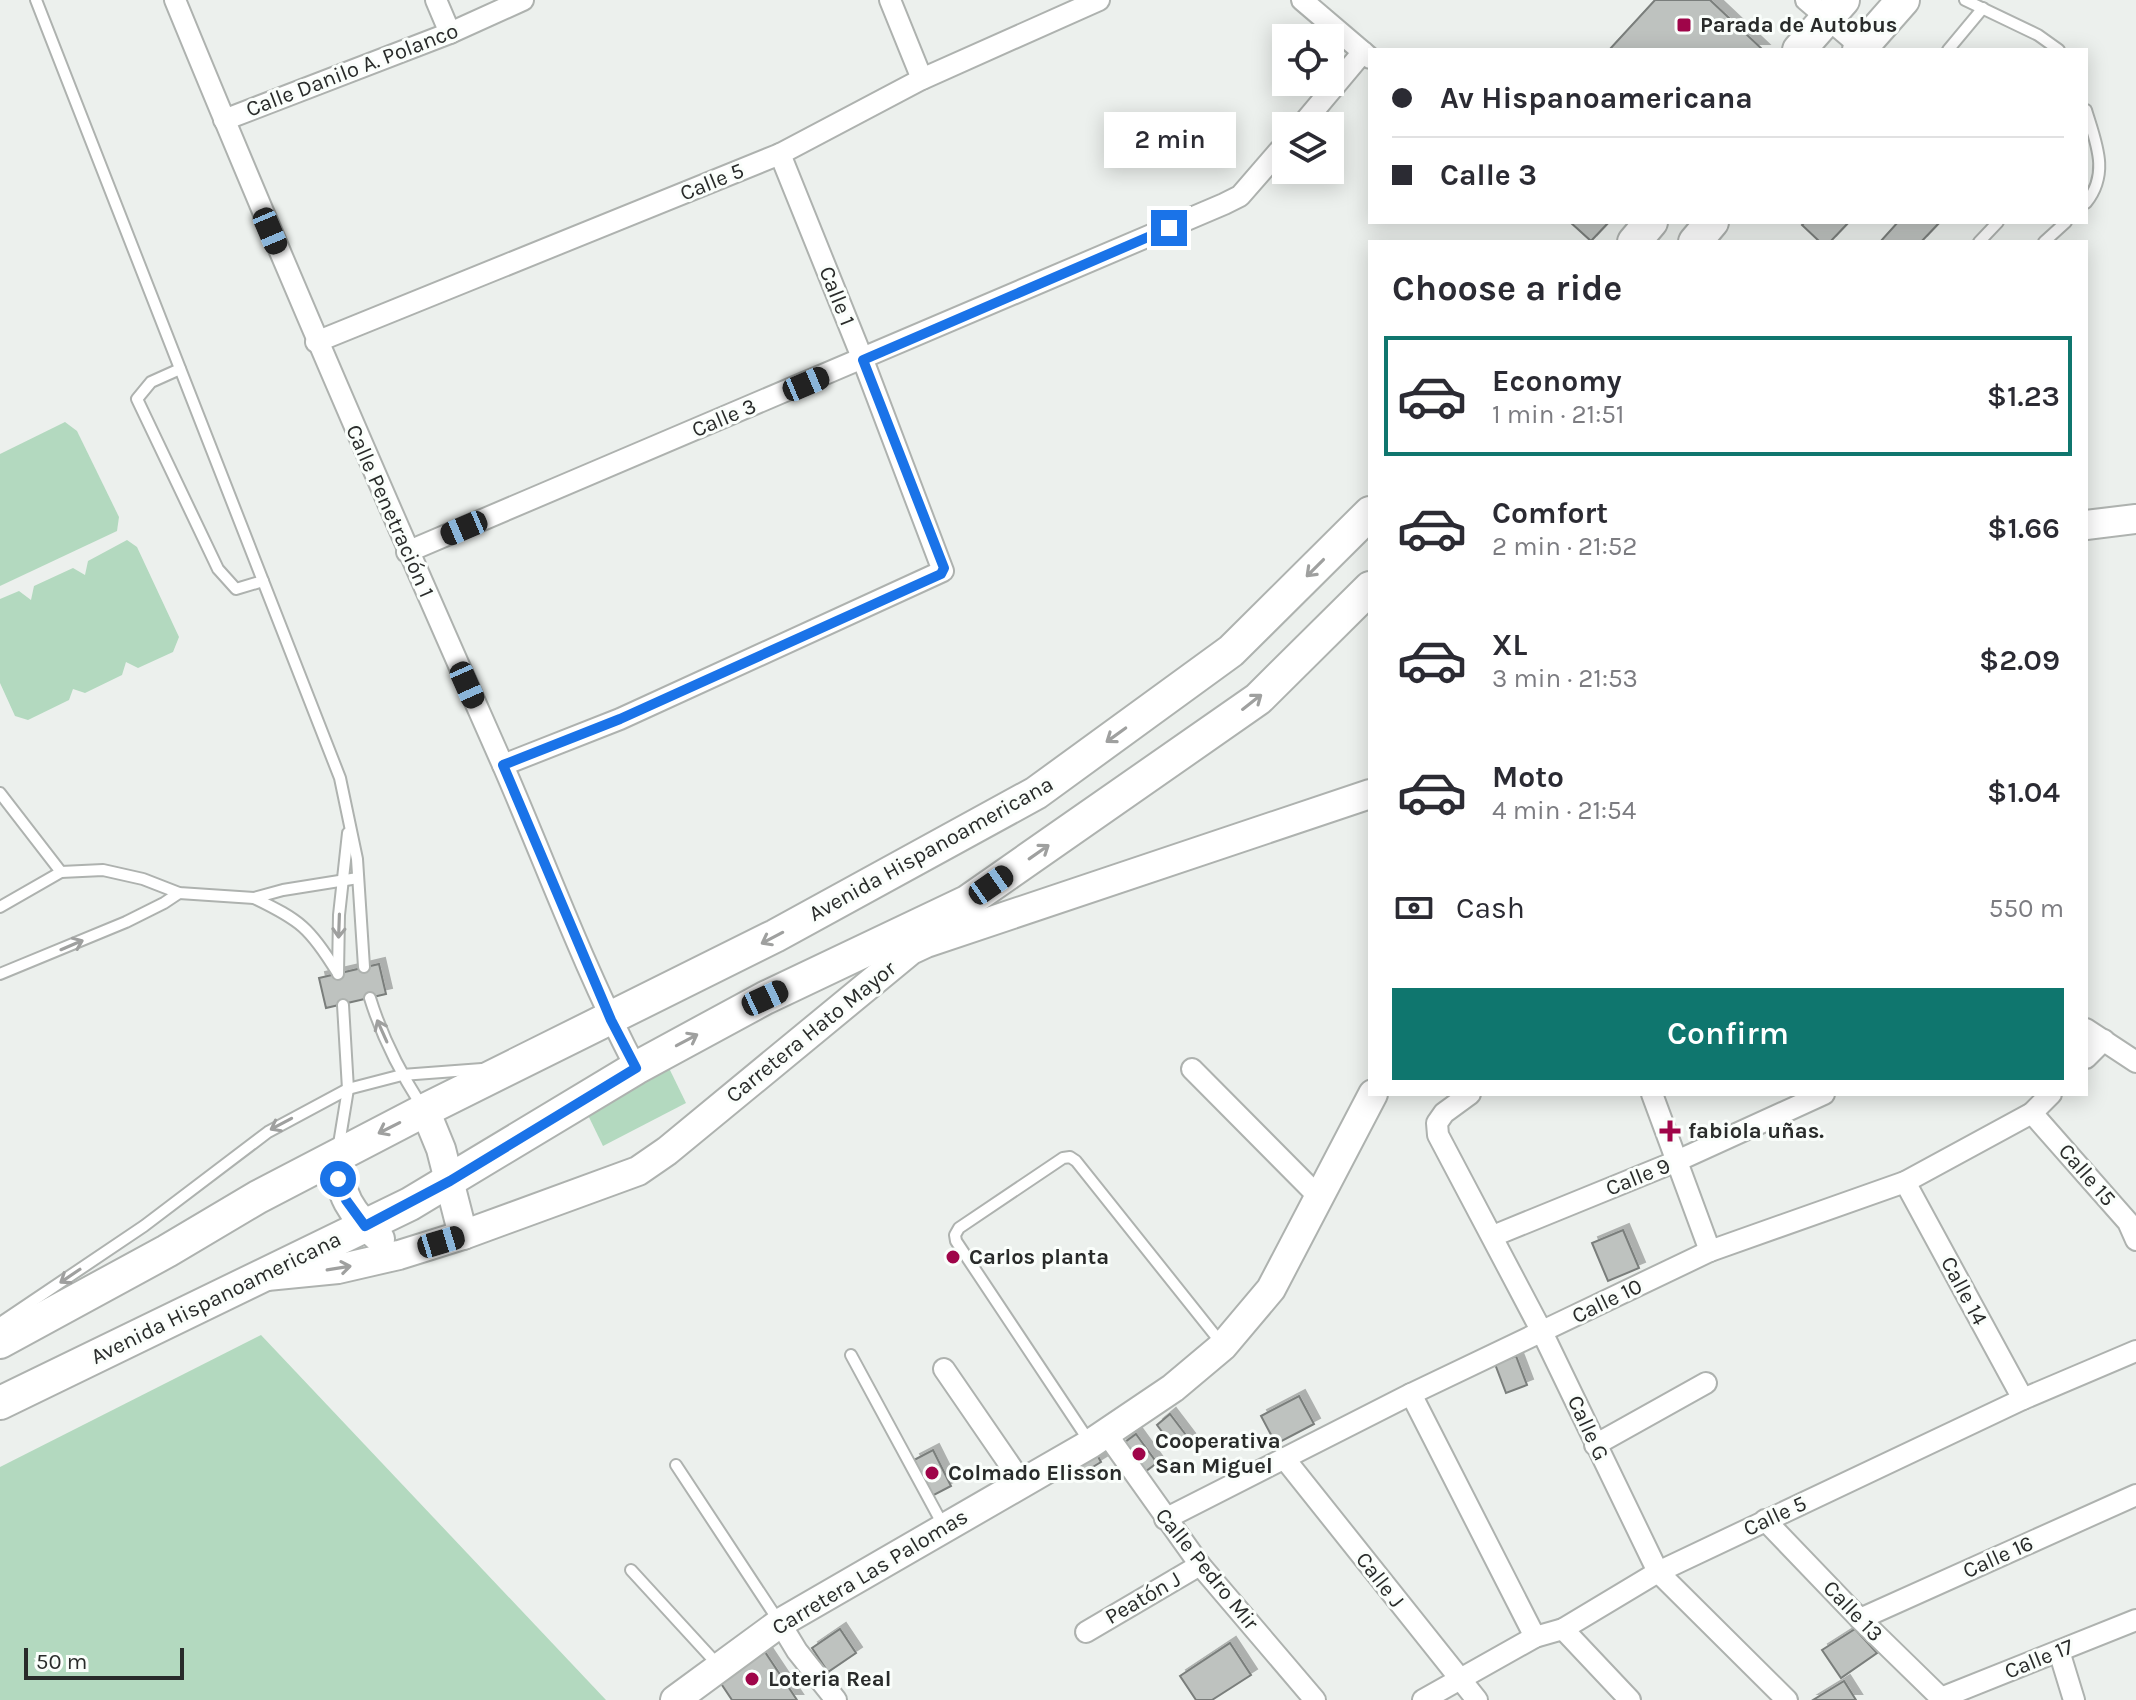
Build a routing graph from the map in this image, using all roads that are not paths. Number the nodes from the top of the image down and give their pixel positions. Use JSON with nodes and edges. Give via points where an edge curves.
{"nodes":[{"id":1,"x":36,"y":0,"type":"edge"},
{"id":2,"x":175,"y":0,"type":"edge"},
{"id":3,"x":436,"y":0,"type":"edge"},
{"id":4,"x":523,"y":0,"type":"edge"},
{"id":5,"x":890,"y":0,"type":"edge"},
{"id":6,"x":1099,"y":0,"type":"edge"},
{"id":7,"x":1302,"y":0,"type":"edge"},
{"id":8,"x":1903,"y":0,"type":"edge"},
{"id":9,"x":1965,"y":0,"type":"edge"},
{"id":10,"x":1825,"y":6,"type":"edge"},
{"id":11,"x":1983,"y":8,"type":"junction"},
{"id":12,"x":450,"y":33,"type":"junction"},
{"id":13,"x":1800,"y":48,"type":"edge"},
{"id":14,"x":1859,"y":48,"type":"edge"},
{"id":15,"x":1861,"y":48,"type":"edge"},
{"id":16,"x":1950,"y":48,"type":"edge"},
{"id":17,"x":2056,"y":48,"type":"edge"},
{"id":18,"x":1367,"y":55,"type":"edge"},
{"id":19,"x":922,"y":79,"type":"junction"},
{"id":20,"x":1314,"y":112,"type":"edge"},
{"id":21,"x":224,"y":120,"type":"junction"},
{"id":22,"x":2088,"y":124,"type":"edge"},
{"id":23,"x":780,"y":154,"type":"junction"},
{"id":24,"x":1272,"y":159,"type":"edge"},
{"id":25,"x":2088,"y":200,"type":"edge"},
{"id":26,"x":1649,"y":224,"type":"edge"},
{"id":27,"x":1710,"y":224,"type":"edge"},
{"id":28,"x":1996,"y":224,"type":"edge"},
{"id":29,"x":2064,"y":224,"type":"edge"},
{"id":30,"x":1636,"y":240,"type":"edge"},
{"id":31,"x":1697,"y":240,"type":"edge"},
{"id":32,"x":1981,"y":240,"type":"edge"},
{"id":33,"x":2046,"y":240,"type":"edge"},
{"id":34,"x":316,"y":342,"type":"junction"},
{"id":35,"x":863,"y":360,"type":"junction"},
{"id":36,"x":180,"y":369,"type":"junction"},
{"id":37,"x":1368,"y":515,"type":"edge"},
{"id":38,"x":2136,"y":519,"type":"edge"},
{"id":39,"x":2088,"y":525,"type":"edge"},
{"id":40,"x":407,"y":552,"type":"junction"},
{"id":41,"x":263,"y":581,"type":"junction"},
{"id":42,"x":1368,"y":590,"type":"edge"},
{"id":43,"x":503,"y":765,"type":"junction"},
{"id":44,"x":0,"y":793,"type":"edge"},
{"id":45,"x":1368,"y":795,"type":"edge"},
{"id":46,"x":350,"y":823,"type":"junction"},
{"id":47,"x":61,"y":872,"type":"junction"},
{"id":48,"x":358,"y":878,"type":"junction"},
{"id":49,"x":342,"y":881,"type":"junction"},
{"id":50,"x":179,"y":893,"type":"junction"},
{"id":51,"x":254,"y":898,"type":"junction"},
{"id":52,"x":0,"y":907,"type":"edge"},
{"id":53,"x":364,"y":967,"type":"dead end"},
{"id":54,"x":0,"y":974,"type":"edge"},
{"id":55,"x":370,"y":998,"type":"dead end"},
{"id":56,"x":343,"y":1005,"type":"dead end"},
{"id":57,"x":611,"y":1020,"type":"junction"},
{"id":58,"x":2095,"y":1034,"type":"edge"},
{"id":59,"x":2136,"y":1062,"type":"edge"},
{"id":60,"x":516,"y":1067,"type":"junction"},
{"id":61,"x":636,"y":1068,"type":"junction"},
{"id":62,"x":1192,"y":1069,"type":"dead end"},
{"id":63,"x":402,"y":1075,"type":"junction"},
{"id":64,"x":348,"y":1089,"type":"junction"},
{"id":65,"x":1372,"y":1096,"type":"edge"},
{"id":66,"x":1467,"y":1096,"type":"edge"},
{"id":67,"x":1653,"y":1096,"type":"edge"},
{"id":68,"x":1820,"y":1096,"type":"edge"},
{"id":69,"x":2049,"y":1096,"type":"edge"},
{"id":70,"x":425,"y":1110,"type":"junction"},
{"id":71,"x":2032,"y":1113,"type":"junction"},
{"id":72,"x":338,"y":1155,"type":"junction"},
{"id":73,"x":1677,"y":1161,"type":"junction"},
{"id":74,"x":450,"y":1181,"type":"junction"},
{"id":75,"x":1905,"y":1182,"type":"junction"},
{"id":76,"x":1319,"y":1197,"type":"junction"},
{"id":77,"x":365,"y":1226,"type":"junction"},
{"id":78,"x":463,"y":1235,"type":"junction"},
{"id":79,"x":1493,"y":1236,"type":"junction"},
{"id":80,"x":2136,"y":1240,"type":"edge"},
{"id":81,"x":1710,"y":1251,"type":"junction"},
{"id":82,"x":399,"y":1255,"type":"junction"},
{"id":83,"x":262,"y":1277,"type":"junction"},
{"id":84,"x":0,"y":1323,"type":"edge"},
{"id":85,"x":1542,"y":1332,"type":"junction"},
{"id":86,"x":0,"y":1342,"type":"edge"},
{"id":87,"x":1223,"y":1346,"type":"junction"},
{"id":88,"x":2136,"y":1351,"type":"edge"},
{"id":89,"x":851,"y":1355,"type":"dead end"},
{"id":90,"x":944,"y":1369,"type":"dead end"},
{"id":91,"x":1706,"y":1383,"type":"dead end"},
{"id":92,"x":1411,"y":1394,"type":"junction"},
{"id":93,"x":2023,"y":1399,"type":"junction"},
{"id":94,"x":0,"y":1403,"type":"edge"},
{"id":95,"x":1098,"y":1438,"type":"junction"},
{"id":96,"x":1595,"y":1445,"type":"junction"},
{"id":97,"x":1284,"y":1458,"type":"junction"},
{"id":98,"x":676,"y":1465,"type":"dead end"},
{"id":99,"x":1023,"y":1484,"type":"junction"},
{"id":100,"x":2136,"y":1495,"type":"edge"},
{"id":101,"x":1165,"y":1519,"type":"junction"},
{"id":102,"x":1765,"y":1520,"type":"junction"},
{"id":103,"x":943,"y":1526,"type":"junction"},
{"id":104,"x":1200,"y":1565,"type":"junction"},
{"id":105,"x":631,"y":1570,"type":"dead end"},
{"id":106,"x":1658,"y":1572,"type":"junction"},
{"id":107,"x":1860,"y":1619,"type":"junction"},
{"id":108,"x":2136,"y":1620,"type":"edge"},
{"id":109,"x":780,"y":1623,"type":"junction"},
{"id":110,"x":1563,"y":1629,"type":"junction"},
{"id":111,"x":1086,"y":1632,"type":"dead end"},
{"id":112,"x":1535,"y":1637,"type":"junction"},
{"id":113,"x":2059,"y":1651,"type":"junction"},
{"id":114,"x":720,"y":1667,"type":"junction"},
{"id":115,"x":1459,"y":1680,"type":"junction"},
{"id":116,"x":1942,"y":1699,"type":"edge"},
{"id":117,"x":675,"y":1700,"type":"edge"},
{"id":118,"x":836,"y":1700,"type":"edge"},
{"id":119,"x":1315,"y":1700,"type":"edge"},
{"id":120,"x":1423,"y":1700,"type":"edge"},
{"id":121,"x":1477,"y":1700,"type":"edge"},
{"id":122,"x":1630,"y":1700,"type":"edge"},
{"id":123,"x":1787,"y":1700,"type":"edge"},
{"id":124,"x":2074,"y":1700,"type":"edge"}],
"edges":[{"from":1,"to":36,"type":"lane"},
{"from":2,"to":21,"type":"street","name":"Calle Penetración 1"},
{"from":3,"to":12,"type":"street"},
{"from":4,"to":12,"type":"street","name":"Calle Danilo A. Polanco"},
{"from":5,"to":19,"type":"street"},
{"from":6,"to":19,"type":"street","name":"Calle 5"},
{"from":7,"to":18,"type":"street"},
{"from":8,"to":15,"type":"main road"},
{"from":9,"to":11,"type":"lane"},
{"from":10,"to":13,"type":"main road"},
{"from":10,"to":14,"type":"street"},
{"from":11,"to":16,"type":"lane"},
{"from":11,"to":17,"type":"lane"},
{"from":12,"to":21,"type":"street","name":"Calle Danilo A. Polanco"},
{"from":18,"to":20,"type":"street"},
{"from":19,"to":23,"type":"street","name":"Calle 5"},
{"from":21,"to":34,"type":"street","name":"Calle Penetración 1"},
{"from":22,"to":25,"type":"lane","via":[[2101,161],[2096,189]]},
{"from":23,"to":34,"type":"street","name":"Calle 5"},
{"from":23,"to":35,"type":"street","name":"Calle 1"},
{"from":24,"to":35,"type":"street","name":"Calle 3","via":[[1240,196],[1224,204]]},
{"from":26,"to":30,"type":"main road"},
{"from":27,"to":31,"type":"main road"},
{"from":28,"to":32,"type":"lane"},
{"from":29,"to":33,"type":"lane"},
{"from":34,"to":40,"type":"street","name":"Calle Penetración 1"},
{"from":35,"to":40,"type":"street","name":"Calle 3"},
{"from":35,"to":43,"type":"street","name":"Calle 1","via":[[944,568],[941,574],[620,719]]},
{"from":36,"to":41,"type":"lane"},
{"from":36,"to":41,"type":"lane","via":[[151,382],[137,399],[218,569],[236,589]]},
{"from":37,"to":57,"type":"main road","name":"Avenida Hispanoamericana","one_way":true,"via":[[1231,651],[1036,793]]},
{"from":38,"to":39,"type":"street"},
{"from":40,"to":43,"type":"street","name":"Calle Penetración 1"},
{"from":41,"to":46,"type":"lane","via":[[340,778]]},
{"from":61,"to":42,"type":"main road","name":"Avenida Hispanoamericana","one_way":true,"via":[[765,998],[967,902],[1258,699]]},
{"from":43,"to":57,"type":"street","name":"Calle Penetración 1"},
{"from":44,"to":47,"type":"lane"},
{"from":45,"to":78,"type":"street","name":"Carretera Hato Mayor","via":[[926,943],[638,1171]]},
{"from":46,"to":48,"type":"lane"},
{"from":46,"to":49,"type":"lane"},
{"from":47,"to":50,"type":"lane","via":[[103,870]]},
{"from":47,"to":52,"type":"lane"},
{"from":48,"to":49,"type":"lane"},
{"from":48,"to":53,"type":"lane"},
{"from":49,"to":51,"type":"lane"},
{"from":49,"to":51,"type":"lane","one_way":true,"via":[[338,974],[317,939],[299,922]]},
{"from":50,"to":51,"type":"lane"},
{"from":54,"to":50,"type":"lane","one_way":true,"via":[[126,922]]},
{"from":63,"to":55,"type":"lane","one_way":true},
{"from":56,"to":64,"type":"lane"},
{"from":57,"to":60,"type":"main road","name":"Avenida Hispanoamericana"},
{"from":57,"to":61,"type":"street"},
{"from":58,"to":59,"type":"street"},
{"from":60,"to":63,"type":"lane"},
{"from":60,"to":70,"type":"main road","name":"Avenida Hispanoamericana"},
{"from":61,"to":74,"type":"main road","name":"Avenida Hispanoamericana"},
{"from":62,"to":76,"type":"street"},
{"from":63,"to":64,"type":"lane"},
{"from":63,"to":70,"type":"lane"},
{"from":64,"to":72,"type":"lane"},
{"from":64,"to":84,"type":"lane","one_way":true,"via":[[268,1132],[144,1226]]},
{"from":65,"to":76,"type":"street","name":"Carretera Las Palomas"},
{"from":66,"to":79,"type":"street","name":"Calle G","via":[[1444,1113],[1437,1123],[1438,1135]]},
{"from":67,"to":73,"type":"street"},
{"from":68,"to":73,"type":"street","name":"Calle 9"},
{"from":69,"to":71,"type":"street","name":"Calle 10"},
{"from":70,"to":72,"type":"main road","name":"Avenida Hispanoamericana","one_way":true},
{"from":70,"to":74,"type":"street"},
{"from":71,"to":75,"type":"street","name":"Calle 10"},
{"from":71,"to":80,"type":"street","name":"Calle 15","via":[[2128,1222]]},
{"from":72,"to":77,"type":"street","via":[[338,1179]]},
{"from":72,"to":86,"type":"main road","name":"Avenida Hispanoamericana"},
{"from":73,"to":79,"type":"street","name":"Calle 9"},
{"from":73,"to":81,"type":"street"},
{"from":74,"to":77,"type":"main road","name":"Avenida Hispanoamericana"},
{"from":74,"to":78,"type":"street"},
{"from":75,"to":81,"type":"street","name":"Calle 10"},
{"from":75,"to":93,"type":"street","name":"Calle 14"},
{"from":76,"to":87,"type":"street","name":"Carretera Las Palomas","via":[[1271,1289]]},
{"from":77,"to":82,"type":"street"},
{"from":77,"to":83,"type":"main road","name":"Avenida Hispanoamericana"},
{"from":78,"to":82,"type":"street","name":"Carretera Hato Mayor"},
{"from":79,"to":85,"type":"street","name":"Calle G"},
{"from":81,"to":85,"type":"street","name":"Calle 10"},
{"from":83,"to":82,"type":"street","name":"Carretera Hato Mayor","one_way":true,"via":[[338,1269]]},
{"from":83,"to":94,"type":"main road","name":"Avenida Hispanoamericana"},
{"from":85,"to":92,"type":"street","name":"Calle 10"},
{"from":85,"to":96,"type":"street","name":"Calle G"},
{"from":87,"to":95,"type":"street","name":"Carretera Las Palomas","via":[[1173,1388]]},
{"from":87,"to":95,"type":"lane","via":[[1070,1157],[959,1228],[956,1241]]},
{"from":88,"to":93,"type":"street","name":"Calle 5"},
{"from":89,"to":103,"type":"lane"},
{"from":90,"to":99,"type":"street"},
{"from":91,"to":96,"type":"street"},
{"from":92,"to":97,"type":"street","name":"Calle 10"},
{"from":92,"to":112,"type":"street"},
{"from":93,"to":102,"type":"street","name":"Calle 5"},
{"from":95,"to":99,"type":"street","name":"Carretera Las Palomas"},
{"from":95,"to":101,"type":"street","name":"Calle Pedro Mir"},
{"from":96,"to":106,"type":"street","name":"Calle G"},
{"from":97,"to":101,"type":"street","name":"Calle 10"},
{"from":97,"to":115,"type":"street","name":"Calle J"},
{"from":98,"to":109,"type":"lane"},
{"from":99,"to":103,"type":"street","name":"Carretera Las Palomas"},
{"from":100,"to":107,"type":"street","name":"Calle 16"},
{"from":101,"to":104,"type":"street","name":"Calle Pedro Mir"},
{"from":102,"to":106,"type":"street","name":"Calle 5"},
{"from":102,"to":107,"type":"street","name":"Calle 13"},
{"from":103,"to":109,"type":"street","name":"Carretera Las Palomas"},
{"from":104,"to":111,"type":"street","name":"Peatón J"},
{"from":104,"to":119,"type":"street","name":"Calle Pedro Mir"},
{"from":105,"to":114,"type":"lane"},
{"from":106,"to":110,"type":"street","name":"Calle 5"},
{"from":106,"to":123,"type":"street","name":"Calle G"},
{"from":107,"to":116,"type":"street","name":"Calle 13"},
{"from":108,"to":113,"type":"street","name":"Calle 17"},
{"from":109,"to":114,"type":"street","name":"Carretera Las Palomas"},
{"from":109,"to":118,"type":"street"},
{"from":110,"to":112,"type":"street","name":"Calle 5"},
{"from":110,"to":122,"type":"street"},
{"from":112,"to":115,"type":"street","name":"Calle 5"},
{"from":113,"to":116,"type":"street","name":"Calle 17"},
{"from":113,"to":124,"type":"street"},
{"from":114,"to":117,"type":"street","name":"Carretera Las Palomas"},
{"from":115,"to":120,"type":"street","name":"Calle 5"},
{"from":115,"to":121,"type":"street","name":"Calle J"}]}
